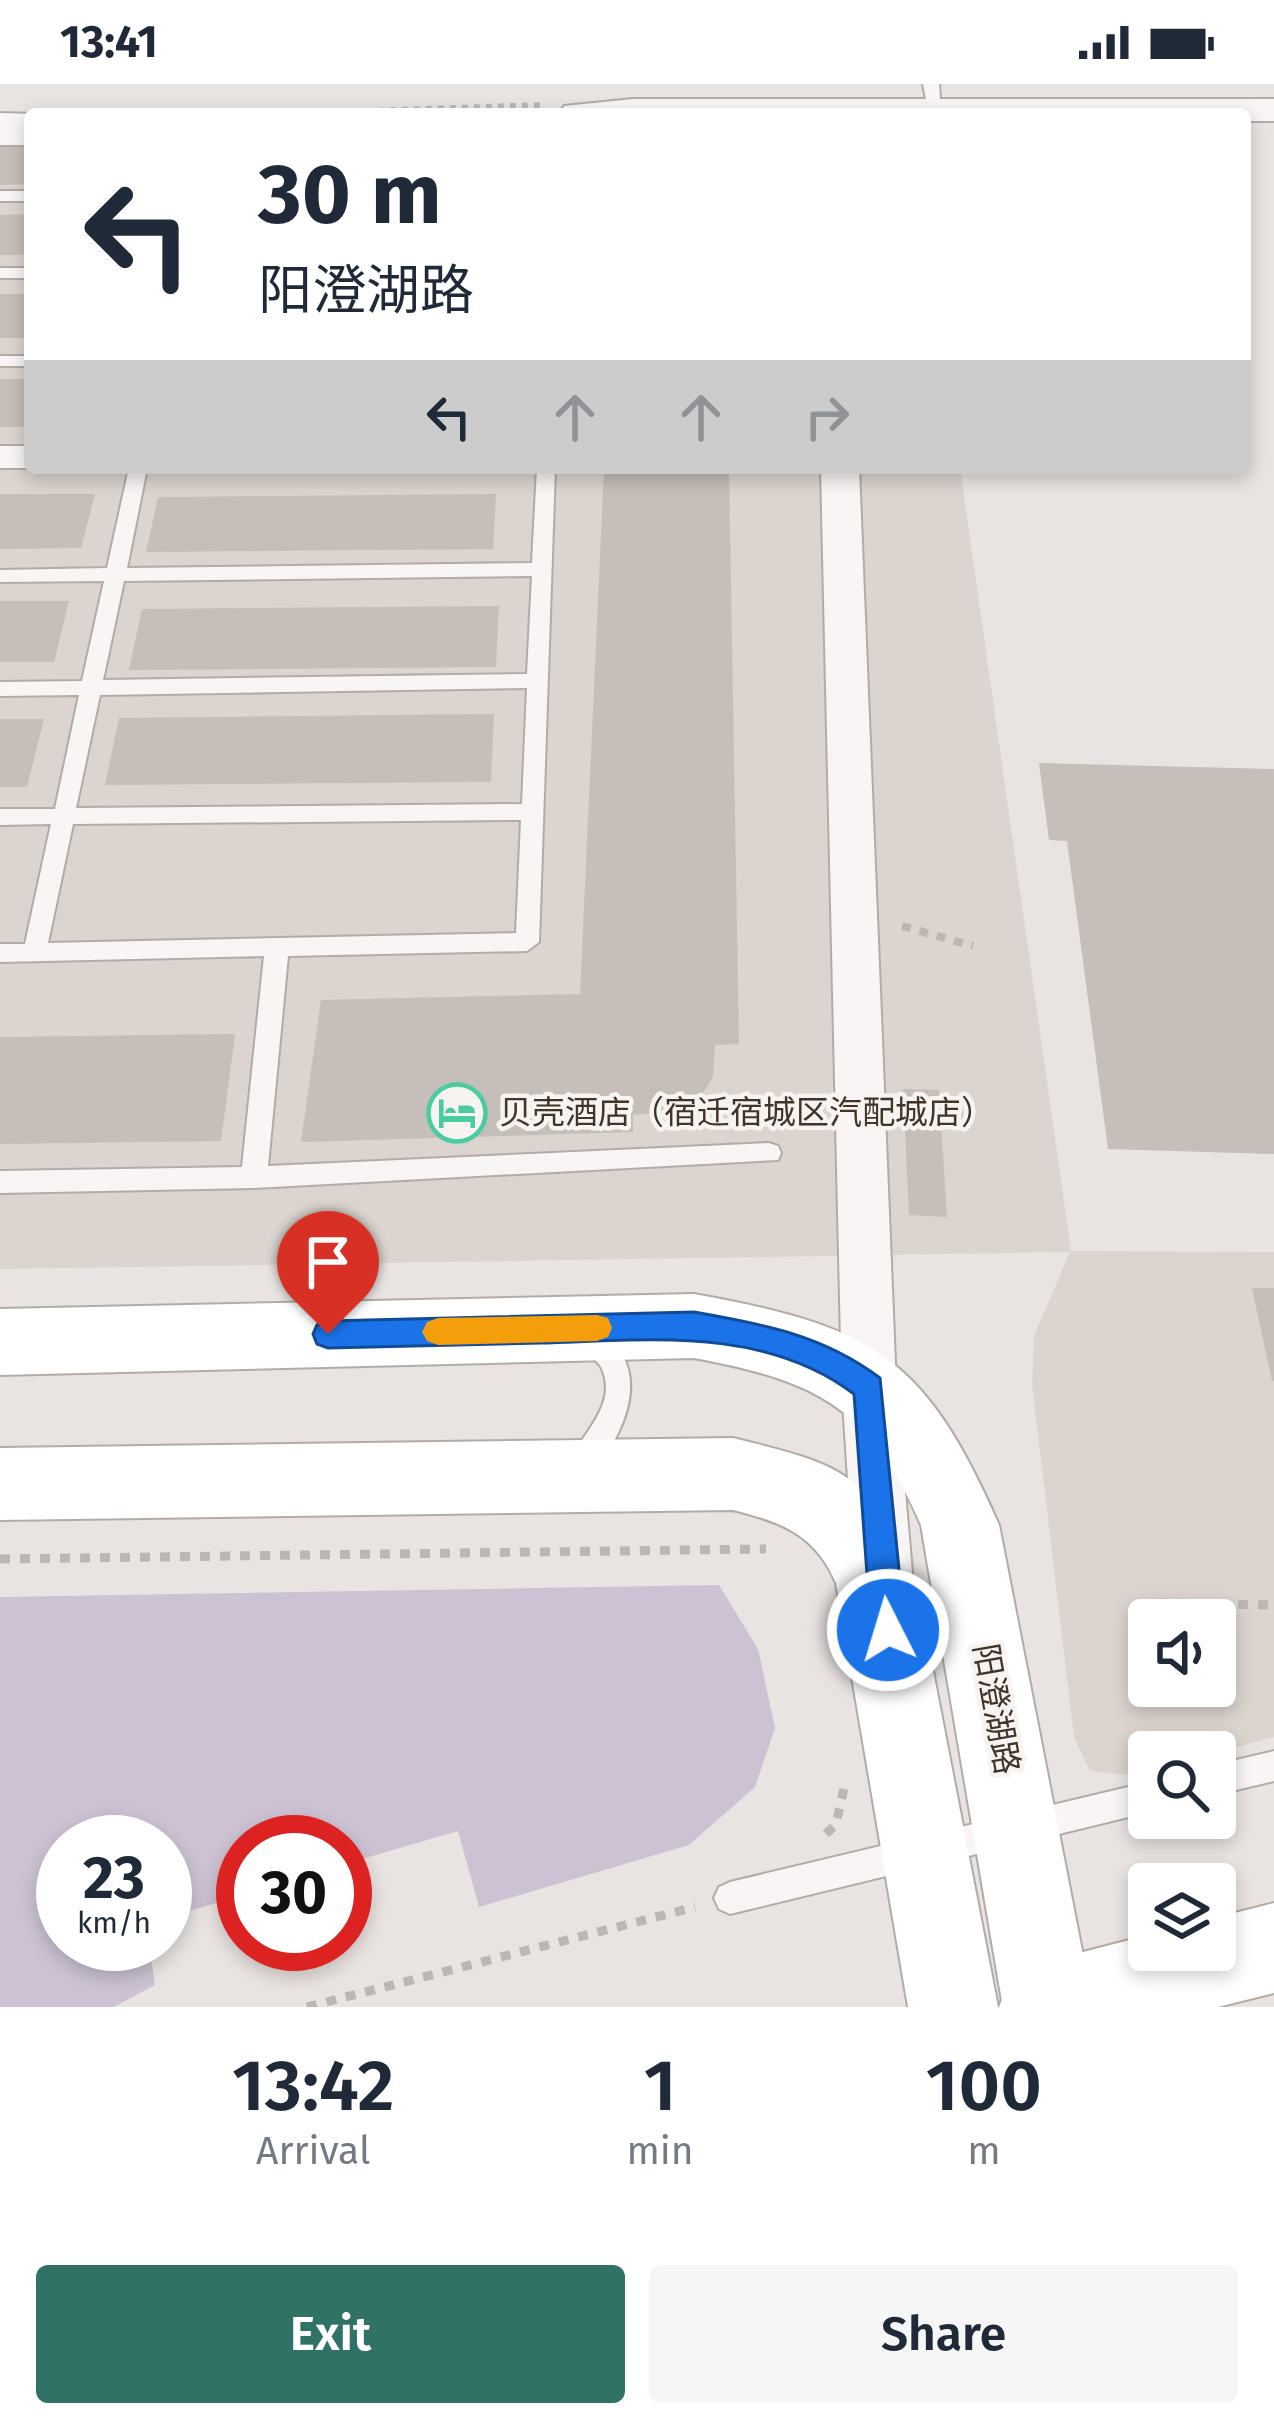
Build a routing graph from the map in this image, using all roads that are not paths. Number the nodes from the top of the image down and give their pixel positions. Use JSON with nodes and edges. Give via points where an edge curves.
{"nodes":[{"id":1,"x":934,"y":97,"type":"edge"},
{"id":2,"x":798,"y":108,"type":"edge"},
{"id":3,"x":1222,"y":108,"type":"edge"},
{"id":4,"x":138,"y":474,"type":"edge"},
{"id":5,"x":546,"y":474,"type":"edge"},
{"id":6,"x":840,"y":474,"type":"edge"},
{"id":7,"x":542,"y":569,"type":"junction"},
{"id":8,"x":116,"y":574,"type":"junction"},
{"id":9,"x":0,"y":576,"type":"edge"},
{"id":10,"x":538,"y":681,"type":"junction"},
{"id":11,"x":92,"y":688,"type":"junction"},
{"id":12,"x":0,"y":689,"type":"edge"},
{"id":13,"x":532,"y":812,"type":"junction"},
{"id":14,"x":0,"y":817,"type":"edge"},
{"id":15,"x":64,"y":817,"type":"junction"},
{"id":16,"x":277,"y":947,"type":"junction"},
{"id":17,"x":35,"y":952,"type":"junction"},
{"id":18,"x":0,"y":953,"type":"edge"},
{"id":19,"x":769,"y":1153,"type":"dead end"},
{"id":20,"x":254,"y":1177,"type":"junction"},
{"id":21,"x":0,"y":1182,"type":"edge"},
{"id":22,"x":562,"y":1329,"type":"junction"},
{"id":23,"x":0,"y":1342,"type":"edge"},
{"id":24,"x":869,"y":1388,"type":"junction"},
{"id":25,"x":570,"y":1477,"type":"junction"},
{"id":26,"x":0,"y":1484,"type":"edge"},
{"id":27,"x":888,"y":1630,"type":"junction"},
{"id":28,"x":1274,"y":1766,"type":"edge"},
{"id":29,"x":1236,"y":1775,"type":"edge"},
{"id":30,"x":1128,"y":1801,"type":"edge"},
{"id":31,"x":1017,"y":1829,"type":"junction"},
{"id":32,"x":926,"y":1851,"type":"junction"},
{"id":33,"x":730,"y":1898,"type":"road end"},
{"id":34,"x":1274,"y":1948,"type":"edge"},
{"id":35,"x":1148,"y":1995,"type":"edge"},
{"id":36,"x":953,"y":2007,"type":"edge"},
{"id":37,"x":1047,"y":2007,"type":"edge"}],
"edges":[{"from":1,"to":2,"type":"street"},
{"from":1,"to":3,"type":"street"},
{"from":4,"to":8,"type":"lane"},
{"from":5,"to":7,"type":"lane"},
{"from":6,"to":24,"type":"street"},
{"from":7,"to":8,"type":"lane"},
{"from":7,"to":10,"type":"lane"},
{"from":8,"to":9,"type":"lane"},
{"from":8,"to":11,"type":"lane"},
{"from":10,"to":11,"type":"lane"},
{"from":10,"to":13,"type":"lane"},
{"from":11,"to":12,"type":"lane"},
{"from":11,"to":15,"type":"lane"},
{"from":13,"to":15,"type":"lane"},
{"from":13,"to":16,"type":"lane","via":[[527,942]]},
{"from":14,"to":15,"type":"lane"},
{"from":15,"to":17,"type":"lane"},
{"from":16,"to":17,"type":"lane"},
{"from":16,"to":20,"type":"lane"},
{"from":17,"to":18,"type":"lane"},
{"from":19,"to":20,"type":"lane"},
{"from":20,"to":21,"type":"lane"},
{"from":22,"to":23,"type":"main road","name":"阳澄湖路"},
{"from":22,"to":24,"type":"main road","name":"阳澄湖路","via":[[694,1326],[777,1340],[834,1361]]},
{"from":22,"to":25,"type":"lane","via":[[600,1346],[620,1387],[608,1431]]},
{"from":24,"to":27,"type":"street"},
{"from":24,"to":31,"type":"main road","name":"阳澄湖路","via":[[937,1466],[960,1525]]},
{"from":25,"to":26,"type":"main road"},
{"from":25,"to":27,"type":"main road","via":[[733,1474],[802,1491],[844,1517],[862,1545]]},
{"from":27,"to":32,"type":"main road"},
{"from":28,"to":29,"type":"lane"},
{"from":30,"to":31,"type":"lane"},
{"from":31,"to":32,"type":"lane"},
{"from":31,"to":37,"type":"main road","name":"阳澄湖路"},
{"from":32,"to":33,"type":"lane"},
{"from":32,"to":36,"type":"main road"},
{"from":34,"to":35,"type":"main road"},
{"from":35,"to":37,"type":"main road"}]}
